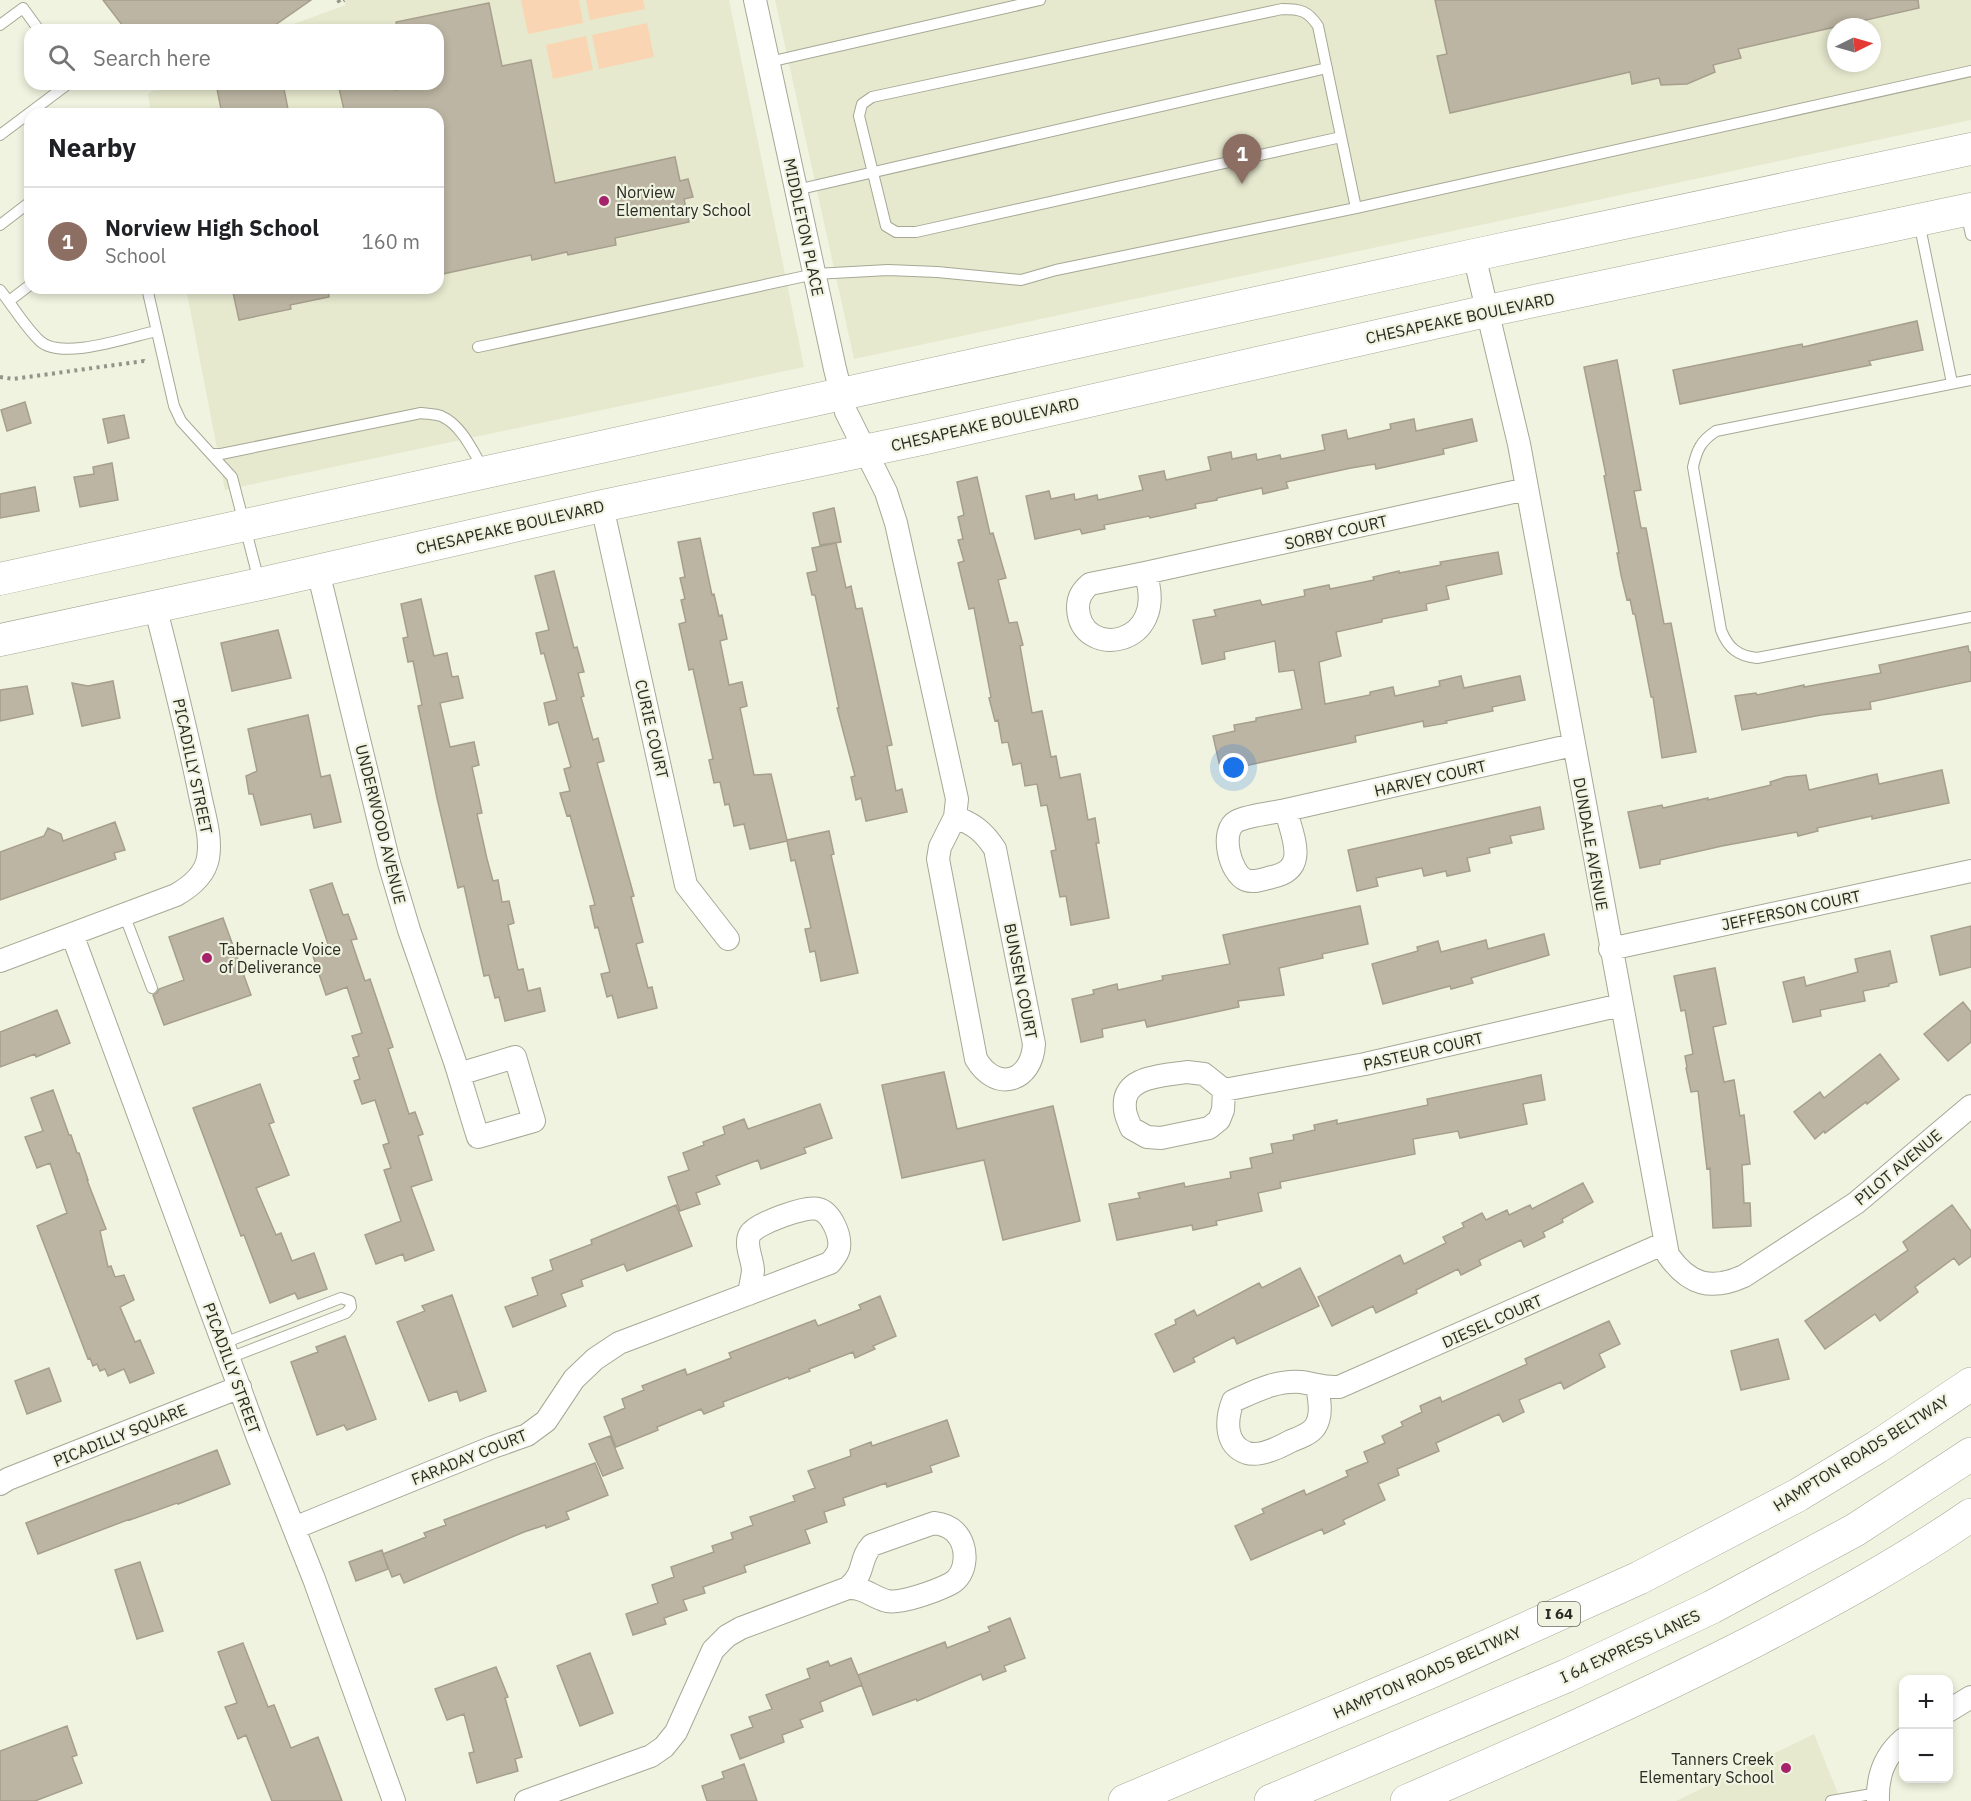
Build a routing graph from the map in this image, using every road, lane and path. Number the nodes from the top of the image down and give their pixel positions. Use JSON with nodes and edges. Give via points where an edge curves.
{"nodes":[{"id":1,"x":338,"y":0,"type":"edge"},
{"id":2,"x":344,"y":0,"type":"edge"},
{"id":3,"x":755,"y":0,"type":"edge"},
{"id":4,"x":1040,"y":0,"type":"edge"},
{"id":5,"x":35,"y":24,"type":"edge"},
{"id":6,"x":0,"y":25,"type":"edge"},
{"id":7,"x":769,"y":62,"type":"junction"},
{"id":8,"x":1327,"y":68,"type":"junction"},
{"id":9,"x":1971,"y":71,"type":"edge"},
{"id":10,"x":61,"y":90,"type":"edge"},
{"id":11,"x":40,"y":108,"type":"edge"},
{"id":12,"x":24,"y":119,"type":"edge"},
{"id":13,"x":0,"y":135,"type":"edge"},
{"id":14,"x":1341,"y":137,"type":"junction"},
{"id":15,"x":1971,"y":149,"type":"edge"},
{"id":16,"x":873,"y":172,"type":"junction"},
{"id":17,"x":796,"y":190,"type":"junction"},
{"id":18,"x":24,"y":207,"type":"edge"},
{"id":19,"x":1356,"y":208,"type":"junction"},
{"id":20,"x":1969,"y":218,"type":"edge"},
{"id":21,"x":1919,"y":220,"type":"junction"},
{"id":22,"x":0,"y":225,"type":"edge"},
{"id":23,"x":1474,"y":255,"type":"junction"},
{"id":24,"x":815,"y":274,"type":"junction"},
{"id":25,"x":0,"y":290,"type":"edge"},
{"id":26,"x":24,"y":290,"type":"edge"},
{"id":27,"x":148,"y":294,"type":"edge"},
{"id":28,"x":9,"y":301,"type":"junction"},
{"id":29,"x":1488,"y":311,"type":"junction"},
{"id":30,"x":156,"y":331,"type":"junction"},
{"id":31,"x":478,"y":347,"type":"dead end"},
{"id":32,"x":0,"y":377,"type":"edge"},
{"id":33,"x":166,"y":377,"type":"junction"},
{"id":34,"x":1971,"y":380,"type":"edge"},
{"id":35,"x":1952,"y":383,"type":"junction"},
{"id":36,"x":841,"y":394,"type":"junction"},
{"id":37,"x":864,"y":451,"type":"junction"},
{"id":38,"x":211,"y":454,"type":"junction"},
{"id":39,"x":485,"y":473,"type":"junction"},
{"id":40,"x":1527,"y":489,"type":"junction"},
{"id":41,"x":602,"y":506,"type":"junction"},
{"id":42,"x":245,"y":527,"type":"junction"},
{"id":43,"x":318,"y":571,"type":"junction"},
{"id":44,"x":1144,"y":573,"type":"dead end"},
{"id":45,"x":0,"y":579,"type":"edge"},
{"id":46,"x":260,"y":584,"type":"junction"},
{"id":47,"x":155,"y":606,"type":"junction"},
{"id":48,"x":1971,"y":617,"type":"edge"},
{"id":49,"x":0,"y":640,"type":"edge"},
{"id":50,"x":1573,"y":746,"type":"junction"},
{"id":51,"x":1286,"y":810,"type":"dead end"},
{"id":52,"x":956,"y":817,"type":"junction"},
{"id":53,"x":1971,"y":871,"type":"edge"},
{"id":54,"x":124,"y":914,"type":"junction"},
{"id":55,"x":72,"y":934,"type":"junction"},
{"id":56,"x":728,"y":939,"type":"dead end"},
{"id":57,"x":1610,"y":949,"type":"junction"},
{"id":58,"x":0,"y":962,"type":"edge"},
{"id":59,"x":152,"y":988,"type":"dead end"},
{"id":60,"x":1621,"y":1005,"type":"junction"},
{"id":61,"x":459,"y":1074,"type":"dead end"},
{"id":62,"x":1224,"y":1090,"type":"dead end"},
{"id":63,"x":1971,"y":1106,"type":"edge"},
{"id":64,"x":1823,"y":1225,"type":"joint"},
{"id":65,"x":1665,"y":1244,"type":"junction"},
{"id":66,"x":749,"y":1294,"type":"junction"},
{"id":67,"x":226,"y":1351,"type":"junction"},
{"id":68,"x":1971,"y":1384,"type":"edge"},
{"id":69,"x":1317,"y":1386,"type":"dead end"},
{"id":70,"x":240,"y":1387,"type":"junction"},
{"id":71,"x":1971,"y":1454,"type":"edge"},
{"id":72,"x":0,"y":1484,"type":"edge"},
{"id":73,"x":1971,"y":1515,"type":"edge"},
{"id":74,"x":294,"y":1528,"type":"junction"},
{"id":75,"x":848,"y":1588,"type":"junction"},
{"id":76,"x":1971,"y":1697,"type":"edge"},
{"id":77,"x":1953,"y":1708,"type":"edge"},
{"id":78,"x":1899,"y":1744,"type":"edge"},
{"id":79,"x":1881,"y":1798,"type":"edge"},
{"id":80,"x":394,"y":1801,"type":"edge"},
{"id":81,"x":526,"y":1801,"type":"edge"},
{"id":82,"x":1125,"y":1801,"type":"edge"},
{"id":83,"x":1271,"y":1801,"type":"edge"},
{"id":84,"x":1407,"y":1801,"type":"edge"},
{"id":85,"x":1831,"y":1801,"type":"edge"}],
"edges":[{"from":1,"to":2,"type":"path"},
{"from":3,"to":7,"type":"street","name":"MIDDLETON PLACE"},
{"from":4,"to":7,"type":"lane"},
{"from":5,"to":6,"type":"lane","via":[[23,8]]},
{"from":7,"to":17,"type":"street","name":"MIDDLETON PLACE"},
{"from":8,"to":14,"type":"lane"},
{"from":8,"to":16,"type":"lane"},
{"from":8,"to":16,"type":"lane","via":[[1318,27],[1311,15],[1301,9],[1282,9],[873,97],[862,104],[859,116]]},
{"from":9,"to":19,"type":"lane"},
{"from":10,"to":11,"type":"lane"},
{"from":12,"to":13,"type":"lane"},
{"from":14,"to":16,"type":"lane","via":[[915,232],[896,232],[886,226]]},
{"from":14,"to":19,"type":"lane"},
{"from":15,"to":23,"type":"main road"},
{"from":16,"to":17,"type":"lane"},
{"from":17,"to":24,"type":"street","name":"MIDDLETON PLACE"},
{"from":18,"to":22,"type":"lane"},
{"from":19,"to":24,"type":"lane","via":[[1021,280],[888,270]]},
{"from":20,"to":21,"type":"main road","name":"CHESAPEAKE BOULEVARD"},
{"from":21,"to":29,"type":"main road","name":"CHESAPEAKE BOULEVARD"},
{"from":21,"to":35,"type":"lane"},
{"from":23,"to":29,"type":"street","name":"DUNDALE AVENUE"},
{"from":23,"to":36,"type":"main road"},
{"from":24,"to":31,"type":"lane"},
{"from":24,"to":36,"type":"street","name":"MIDDLETON PLACE"},
{"from":25,"to":28,"type":"lane"},
{"from":26,"to":28,"type":"lane"},
{"from":27,"to":30,"type":"lane"},
{"from":28,"to":30,"type":"lane","via":[[41,343],[57,350],[74,350]]},
{"from":29,"to":37,"type":"main road","name":"CHESAPEAKE BOULEVARD"},
{"from":29,"to":40,"type":"street","name":"DUNDALE AVENUE"},
{"from":30,"to":33,"type":"lane"},
{"from":32,"to":33,"type":"path","via":[[13,379],[144,362]]},
{"from":33,"to":38,"type":"lane","via":[[181,421]]},
{"from":34,"to":35,"type":"lane"},
{"from":35,"to":48,"type":"lane","via":[[1716,431],[1697,449],[1693,467],[1721,630],[1733,650],[1757,658]]},
{"from":36,"to":37,"type":"street","name":"MIDDLETON PLACE"},
{"from":36,"to":39,"type":"main road"},
{"from":37,"to":41,"type":"main road","name":"CHESAPEAKE BOULEVARD"},
{"from":37,"to":52,"type":"street","via":[[886,492],[896,523],[957,799]]},
{"from":38,"to":39,"type":"lane","via":[[421,412],[451,423]]},
{"from":38,"to":42,"type":"lane","via":[[232,477]]},
{"from":39,"to":42,"type":"main road"},
{"from":40,"to":44,"type":"street","name":"SORBY COURT"},
{"from":40,"to":50,"type":"street","name":"DUNDALE AVENUE"},
{"from":41,"to":43,"type":"main road","name":"CHESAPEAKE BOULEVARD"},
{"from":41,"to":56,"type":"street","name":"CURIE COURT","via":[[686,885]]},
{"from":42,"to":45,"type":"main road"},
{"from":42,"to":46,"type":"lane"},
{"from":43,"to":46,"type":"main road","name":"CHESAPEAKE BOULEVARD"},
{"from":43,"to":61,"type":"street","name":"UNDERWOOD AVENUE","via":[[389,864]]},
{"from":46,"to":47,"type":"main road","name":"CHESAPEAKE BOULEVARD"},
{"from":47,"to":49,"type":"main road","name":"CHESAPEAKE BOULEVARD"},
{"from":47,"to":54,"type":"street","name":"PICADILLY STREET","via":[[189,744],[209,843],[208,860],[188,888]]},
{"from":50,"to":51,"type":"street","name":"HARVEY COURT"},
{"from":50,"to":57,"type":"street","name":"DUNDALE AVENUE"},
{"from":52,"to":52,"type":"street","name":"BUNSEN COURT","via":[[938,859],[976,1059],[994,1077],[1008,1080],[1025,1072],[1033,1058],[1034,1044],[998,860],[985,833]]},
{"from":53,"to":57,"type":"street","name":"JEFFERSON COURT"},
{"from":54,"to":55,"type":"street","name":"PICADILLY STREET"},
{"from":54,"to":59,"type":"lane"},
{"from":55,"to":58,"type":"street","name":"PICADILLY STREET"},
{"from":55,"to":67,"type":"street","name":"PICADILLY STREET"},
{"from":57,"to":60,"type":"street","name":"DUNDALE AVENUE"},
{"from":60,"to":62,"type":"street","name":"PASTEUR COURT","via":[[1365,1064]]},
{"from":60,"to":65,"type":"street","name":"DUNDALE AVENUE"},
{"from":63,"to":64,"type":"street","name":"PILOT AVENUE","via":[[1856,1203]]},
{"from":64,"to":65,"type":"street","name":"DUNDALE AVENUE","via":[[1728,1283],[1710,1285],[1693,1280],[1678,1270]]},
{"from":65,"to":69,"type":"street","name":"DIESEL COURT","via":[[1339,1388]]},
{"from":66,"to":66,"type":"street","name":"FARADAY COURT","via":[[830,1263],[840,1245],[828,1215],[807,1208],[758,1226],[748,1242],[753,1269]]},
{"from":66,"to":74,"type":"street","name":"FARADAY COURT","via":[[619,1343],[594,1359],[574,1379],[546,1421],[527,1435]]},
{"from":67,"to":67,"type":"lane","via":[[346,1313],[350,1301],[341,1298]]},
{"from":67,"to":70,"type":"street","name":"PICADILLY STREET"},
{"from":68,"to":82,"type":"highway","name":"HAMPTON ROADS BELTWAY","number":"I 64","via":[[1798,1495],[1639,1578]]},
{"from":70,"to":72,"type":"street","name":"PICADILLY SQUARE"},
{"from":70,"to":74,"type":"street","name":"PICADILLY STREET"},
{"from":71,"to":83,"type":"highway","name":"I 64 EXPRESS LANES","via":[[1855,1530],[1712,1607],[1566,1676]]},
{"from":73,"to":84,"type":"highway","via":[[1907,1558],[1799,1618],[1548,1740]]},
{"from":74,"to":80,"type":"street","name":"PICADILLY STREET"},
{"from":75,"to":75,"type":"street","via":[[900,1601],[951,1584],[964,1567],[963,1548],[956,1533],[946,1525],[934,1523],[872,1545],[865,1553],[857,1580]]},
{"from":75,"to":81,"type":"street","via":[[727,1636],[713,1650],[676,1732],[651,1756]]},
{"from":76,"to":77,"type":"street"},
{"from":78,"to":79,"type":"street","via":[[1887,1756],[1879,1777]]},
{"from":79,"to":85,"type":"lane"}]}
